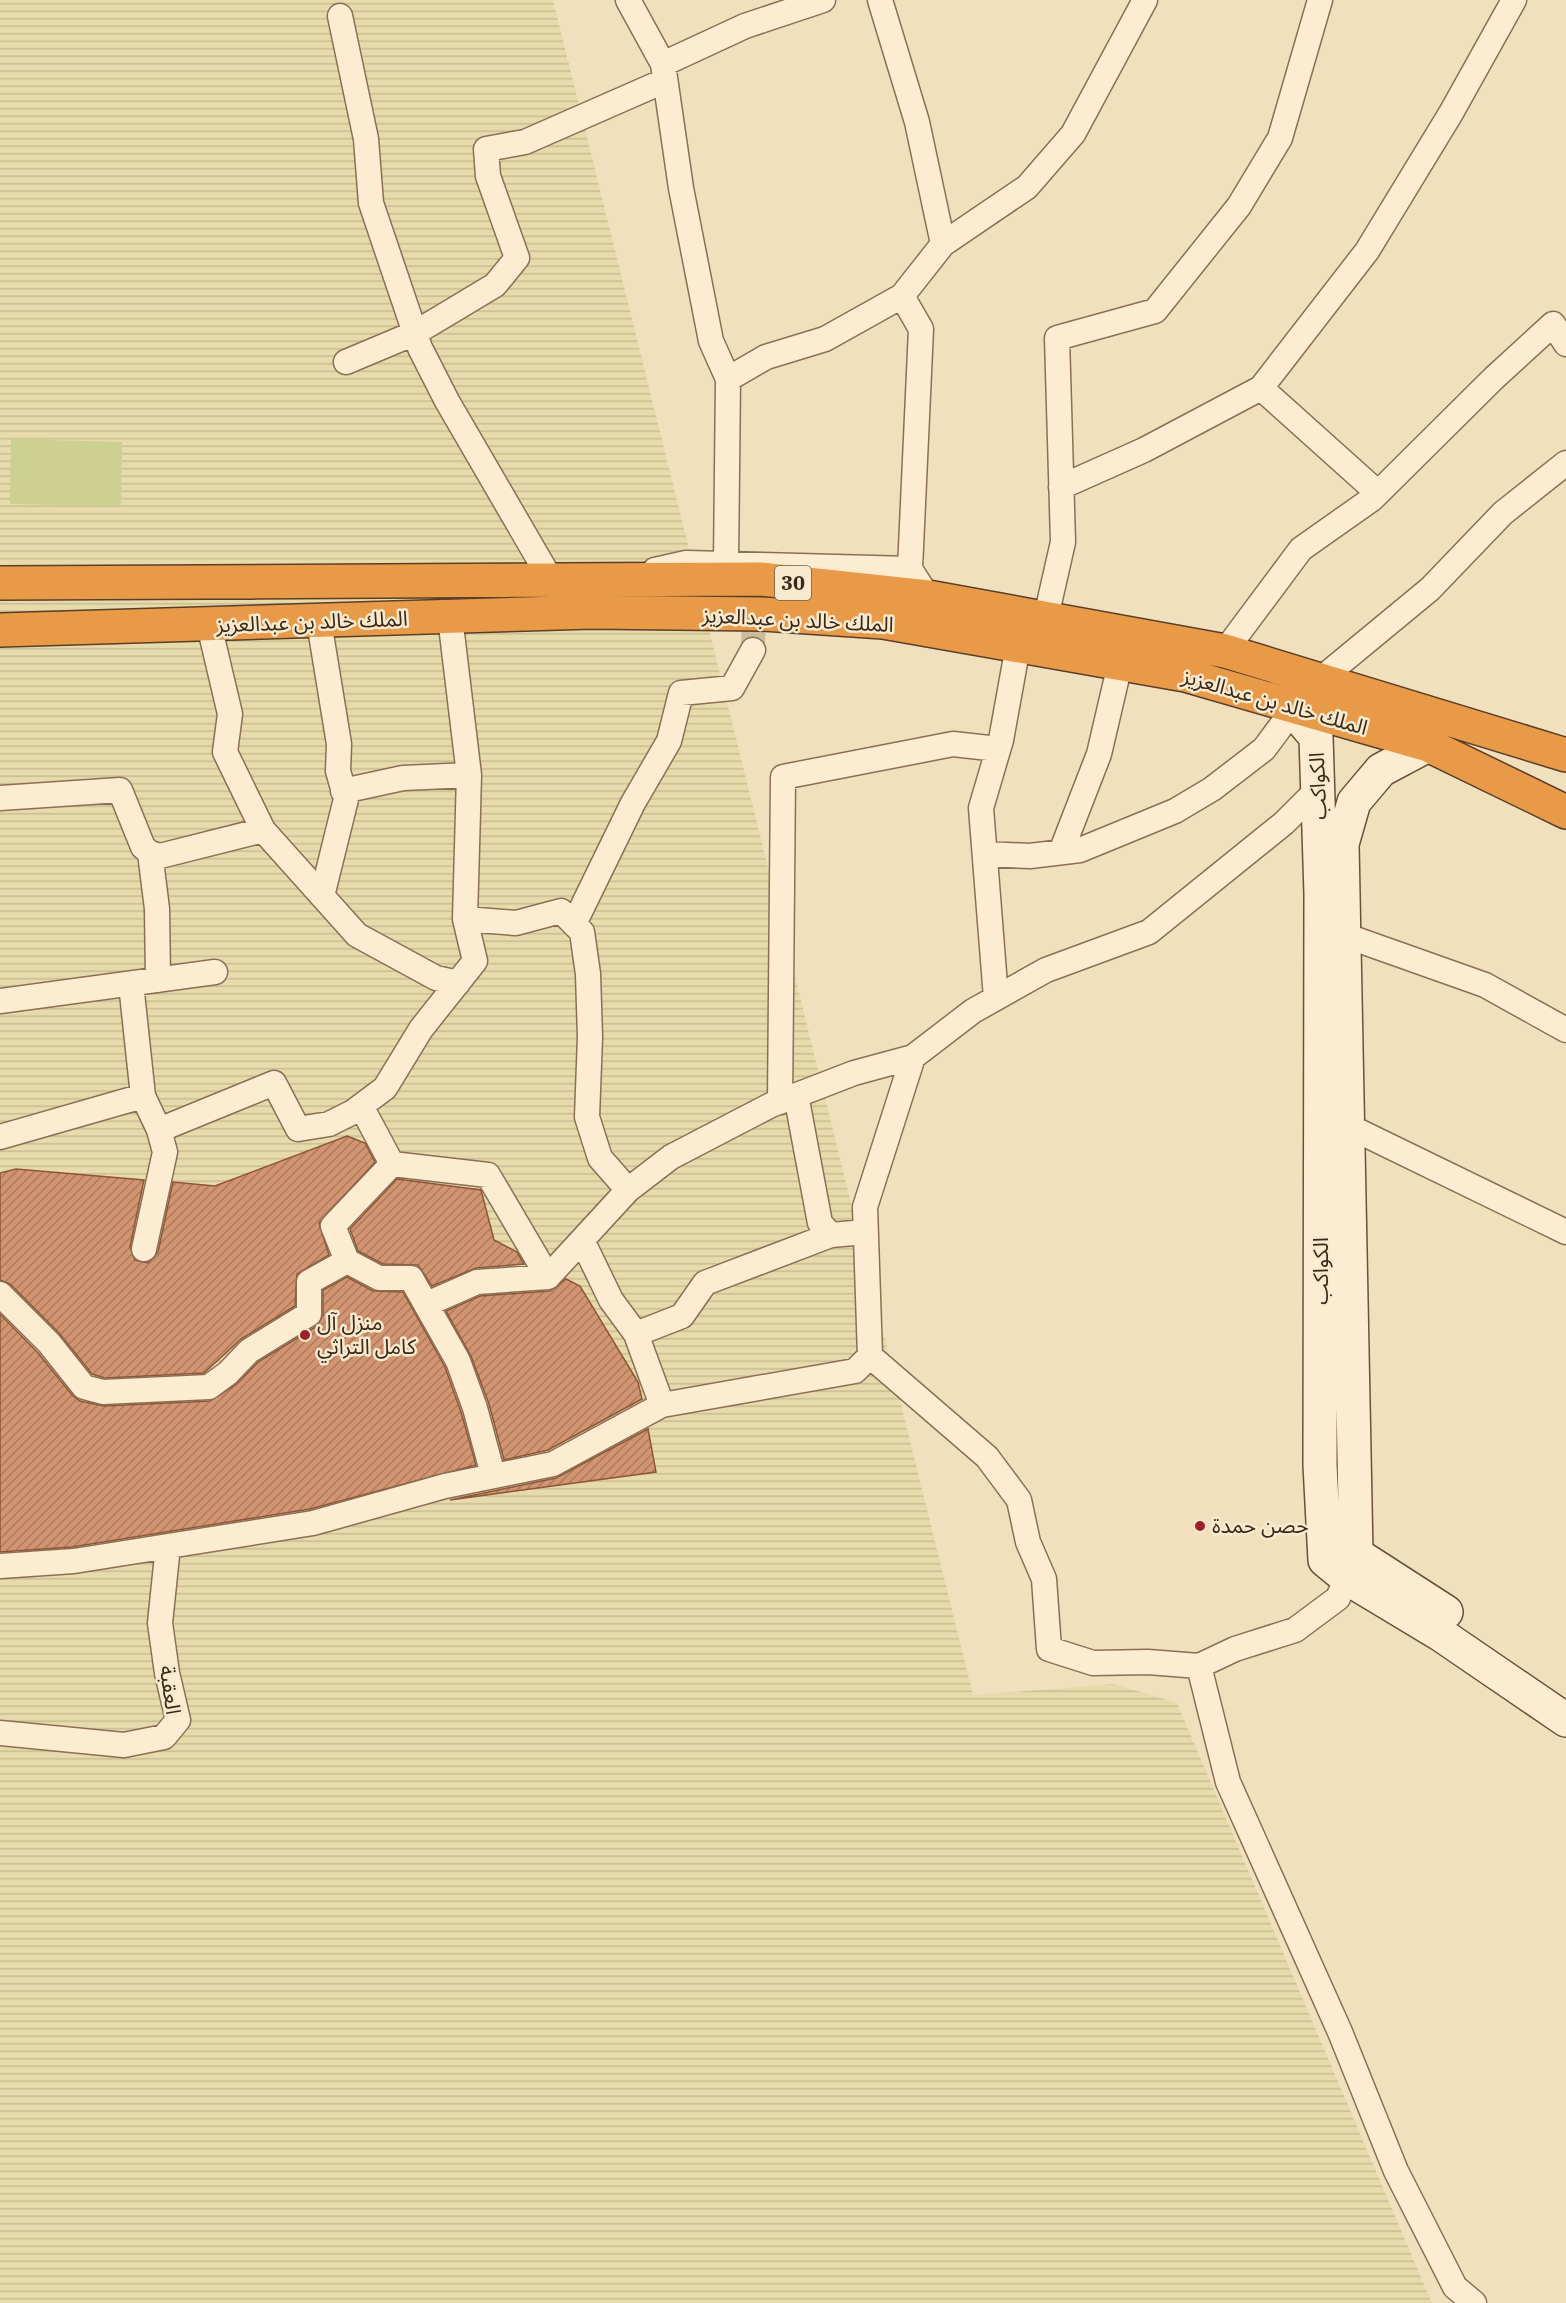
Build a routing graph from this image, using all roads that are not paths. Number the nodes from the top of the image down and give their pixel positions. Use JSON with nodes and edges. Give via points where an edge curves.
{"nodes":[{"id":1,"x":628,"y":0,"type":"edge"},
{"id":2,"x":823,"y":0,"type":"edge"},
{"id":3,"x":880,"y":0,"type":"edge"},
{"id":4,"x":1145,"y":0,"type":"edge"},
{"id":5,"x":1320,"y":0,"type":"edge"},
{"id":6,"x":1514,"y":0,"type":"edge"},
{"id":7,"x":340,"y":16,"type":"dead end"},
{"id":8,"x":664,"y":73,"type":"junction"},
{"id":9,"x":943,"y":244,"type":"junction"},
{"id":10,"x":902,"y":296,"type":"junction"},
{"id":11,"x":415,"y":333,"type":"junction"},
{"id":12,"x":1566,"y":344,"type":"edge"},
{"id":13,"x":346,"y":362,"type":"dead end"},
{"id":14,"x":728,"y":379,"type":"junction"},
{"id":15,"x":1261,"y":388,"type":"junction"},
{"id":16,"x":1566,"y":463,"type":"edge"},
{"id":17,"x":1061,"y":487,"type":"junction"},
{"id":18,"x":1378,"y":493,"type":"junction"},
{"id":19,"x":726,"y":563,"type":"junction"},
{"id":20,"x":909,"y":569,"type":"junction"},
{"id":21,"x":551,"y":579,"type":"junction"},
{"id":22,"x":620,"y":579,"type":"junction"},
{"id":23,"x":0,"y":583,"type":"edge"},
{"id":24,"x":928,"y":597,"type":"junction"},
{"id":25,"x":450,"y":617,"type":"junction"},
{"id":26,"x":1046,"y":617,"type":"junction"},
{"id":27,"x":319,"y":622,"type":"junction"},
{"id":28,"x":209,"y":625,"type":"junction"},
{"id":29,"x":0,"y":630,"type":"edge"},
{"id":30,"x":1018,"y":646,"type":"junction"},
{"id":31,"x":753,"y":650,"type":"tunnel mouth"},
{"id":32,"x":1225,"y":651,"type":"junction"},
{"id":33,"x":1120,"y":663,"type":"junction"},
{"id":34,"x":1321,"y":679,"type":"junction"},
{"id":35,"x":1290,"y":707,"type":"junction"},
{"id":36,"x":1428,"y":745,"type":"junction"},
{"id":37,"x":998,"y":749,"type":"junction"},
{"id":38,"x":1566,"y":755,"type":"edge"},
{"id":39,"x":469,"y":775,"type":"junction"},
{"id":40,"x":1318,"y":789,"type":"junction"},
{"id":41,"x":343,"y":791,"type":"junction"},
{"id":42,"x":0,"y":798,"type":"edge"},
{"id":43,"x":1566,"y":812,"type":"edge"},
{"id":44,"x":263,"y":830,"type":"junction"},
{"id":45,"x":1061,"y":852,"type":"junction"},
{"id":46,"x":150,"y":853,"type":"junction"},
{"id":47,"x":985,"y":854,"type":"junction"},
{"id":48,"x":322,"y":896,"type":"junction"},
{"id":49,"x":465,"y":919,"type":"junction"},
{"id":50,"x":574,"y":924,"type":"junction"},
{"id":51,"x":1344,"y":934,"type":"junction"},
{"id":52,"x":215,"y":972,"type":"dead end"},
{"id":53,"x":158,"y":980,"type":"junction"},
{"id":54,"x":459,"y":983,"type":"junction"},
{"id":55,"x":131,"y":984,"type":"junction"},
{"id":56,"x":996,"y":998,"type":"junction"},
{"id":57,"x":0,"y":1001,"type":"edge"},
{"id":58,"x":1566,"y":1030,"type":"edge"},
{"id":59,"x":913,"y":1057,"type":"junction"},
{"id":60,"x":143,"y":1096,"type":"junction"},
{"id":61,"x":788,"y":1099,"type":"junction"},
{"id":62,"x":361,"y":1106,"type":"junction"},
{"id":63,"x":1348,"y":1126,"type":"junction"},
{"id":64,"x":159,"y":1130,"type":"junction"},
{"id":65,"x":0,"y":1137,"type":"edge"},
{"id":66,"x":392,"y":1164,"type":"junction"},
{"id":67,"x":628,"y":1190,"type":"junction"},
{"id":68,"x":865,"y":1232,"type":"junction"},
{"id":69,"x":1566,"y":1232,"type":"edge"},
{"id":70,"x":831,"y":1235,"type":"junction"},
{"id":71,"x":582,"y":1240,"type":"junction"},
{"id":72,"x":144,"y":1249,"type":"dead end"},
{"id":73,"x":347,"y":1261,"type":"junction"},
{"id":74,"x":548,"y":1276,"type":"junction"},
{"id":75,"x":0,"y":1294,"type":"edge"},
{"id":76,"x":427,"y":1304,"type":"junction"},
{"id":77,"x":636,"y":1334,"type":"junction"},
{"id":78,"x":870,"y":1356,"type":"junction"},
{"id":79,"x":662,"y":1405,"type":"junction"},
{"id":80,"x":493,"y":1475,"type":"junction"},
{"id":81,"x":168,"y":1546,"type":"junction"},
{"id":82,"x":0,"y":1566,"type":"edge"},
{"id":83,"x":1352,"y":1566,"type":"junction"},
{"id":84,"x":1199,"y":1666,"type":"junction"},
{"id":85,"x":1566,"y":1695,"type":"edge"},
{"id":86,"x":1566,"y":1720,"type":"edge"},
{"id":87,"x":0,"y":1733,"type":"edge"},
{"id":88,"x":1474,"y":2303,"type":"edge"}],
"edges":[{"from":1,"to":8,"type":"street"},
{"from":2,"to":8,"type":"street","via":[[745,26]]},
{"from":3,"to":9,"type":"street","via":[[916,122]]},
{"from":4,"to":9,"type":"street","via":[[1073,134],[1027,187]]},
{"from":5,"to":17,"type":"street","via":[[1280,138],[1239,206],[1155,311],[1057,338]]},
{"from":6,"to":15,"type":"street","via":[[1451,113],[1366,251]]},
{"from":7,"to":11,"type":"street","via":[[366,139],[371,204]]},
{"from":8,"to":11,"type":"street","via":[[525,142],[486,149],[488,176],[517,258],[495,285]]},
{"from":8,"to":14,"type":"street","via":[[681,188],[711,341]]},
{"from":9,"to":10,"type":"street"},
{"from":10,"to":14,"type":"street","via":[[825,339],[766,357]]},
{"from":10,"to":20,"type":"street","via":[[921,329]]},
{"from":11,"to":13,"type":"street"},
{"from":11,"to":21,"type":"street","via":[[447,401]]},
{"from":12,"to":18,"type":"street","via":[[1553,324]]},
{"from":14,"to":19,"type":"street"},
{"from":15,"to":17,"type":"street","via":[[1144,450]]},
{"from":15,"to":18,"type":"street"},
{"from":16,"to":34,"type":"street","via":[[1503,513],[1430,588]]},
{"from":17,"to":26,"type":"street","via":[[1063,542]]},
{"from":18,"to":32,"type":"street","via":[[1301,549]]},
{"from":19,"to":20,"type":"street"},
{"from":19,"to":22,"type":"street","via":[[686,563]]},
{"from":20,"to":24,"type":"street"},
{"from":21,"to":22,"type":"highway","name":"الملك خالد بن عبدالعزيز","number":"30"},
{"from":21,"to":23,"type":"highway","name":"الملك خالد بن عبدالعزيز","number":"30"},
{"from":22,"to":24,"type":"highway","name":"الملك خالد بن عبدالعزيز","number":"30","via":[[760,579]]},
{"from":24,"to":26,"type":"highway","name":"الملك خالد بن عبدالعزيز","number":"30"},
{"from":25,"to":27,"type":"highway","name":"الملك خالد بن عبدالعزيز","number":"30"},
{"from":25,"to":30,"type":"highway","name":"الملك خالد بن عبدالعزيز","number":"30","via":[[592,612],[761,614],[883,622]]},
{"from":25,"to":39,"type":"street"},
{"from":26,"to":32,"type":"highway","name":"الملك خالد بن عبدالعزيز","number":"30"},
{"from":27,"to":28,"type":"highway","name":"الملك خالد بن عبدالعزيز","number":"30"},
{"from":27,"to":41,"type":"street"},
{"from":28,"to":29,"type":"highway","name":"الملك خالد بن عبدالعزيز","number":"30"},
{"from":28,"to":44,"type":"street","via":[[230,714],[225,753]]},
{"from":30,"to":33,"type":"highway","name":"الملك خالد بن عبدالعزيز","number":"30"},
{"from":30,"to":37,"type":"street"},
{"from":31,"to":50,"type":"street","via":[[732,688],[681,693],[669,741],[633,803]]},
{"from":32,"to":34,"type":"highway","name":"الملك خالد بن عبدالعزيز","number":"30"},
{"from":33,"to":35,"type":"highway","name":"الملك خالد بن عبدالعزيز","number":"30","via":[[1185,675]]},
{"from":33,"to":45,"type":"street","via":[[1099,754]]},
{"from":34,"to":38,"type":"highway","name":"الملك خالد بن عبدالعزيز","number":"30"},
{"from":35,"to":36,"type":"highway","name":"الملك خالد بن عبدالعزيز","number":"30"},
{"from":35,"to":40,"type":"street","name":"الكواكب","via":[[1316,736]]},
{"from":35,"to":45,"type":"street","via":[[1264,749],[1212,789],[1130,831],[1080,850]]},
{"from":36,"to":43,"type":"highway","name":"الملك خالد بن عبدالعزيز","number":"30"},
{"from":36,"to":51,"type":"street","name":"الكواكب","via":[[1381,770],[1354,802],[1342,844]]},
{"from":37,"to":47,"type":"street","via":[[981,808]]},
{"from":37,"to":61,"type":"street","via":[[953,744],[783,777]]},
{"from":39,"to":41,"type":"street","via":[[403,778]]},
{"from":39,"to":49,"type":"street"},
{"from":40,"to":56,"type":"street","via":[[1284,823],[1149,932],[1046,970]]},
{"from":40,"to":83,"type":"street","name":"الكواكب","via":[[1320,1465],[1325,1560]]},
{"from":41,"to":48,"type":"street","via":[[346,799]]},
{"from":42,"to":46,"type":"street","via":[[120,790],[142,847]]},
{"from":44,"to":46,"type":"street","via":[[170,855]]},
{"from":44,"to":48,"type":"street"},
{"from":45,"to":47,"type":"street","via":[[1030,856]]},
{"from":46,"to":53,"type":"street","via":[[157,909]]},
{"from":47,"to":56,"type":"street"},
{"from":48,"to":54,"type":"street","via":[[357,935],[436,978]]},
{"from":49,"to":50,"type":"street","via":[[516,923],[561,911]]},
{"from":49,"to":54,"type":"street","via":[[476,961]]},
{"from":50,"to":67,"type":"street","via":[[582,932],[588,974],[587,1117],[600,1158]]},
{"from":51,"to":58,"type":"street","via":[[1485,985]]},
{"from":51,"to":63,"type":"street","name":"الكواكب"},
{"from":52,"to":53,"type":"street"},
{"from":53,"to":55,"type":"street"},
{"from":54,"to":62,"type":"street","via":[[421,1029],[386,1088]]},
{"from":55,"to":57,"type":"street"},
{"from":55,"to":60,"type":"street"},
{"from":56,"to":59,"type":"street"},
{"from":59,"to":61,"type":"street","via":[[854,1073]]},
{"from":59,"to":68,"type":"street","via":[[865,1207]]},
{"from":60,"to":64,"type":"street"},
{"from":60,"to":65,"type":"street"},
{"from":61,"to":67,"type":"street","via":[[671,1157]]},
{"from":61,"to":70,"type":"street","via":[[820,1223]]},
{"from":62,"to":64,"type":"street","via":[[329,1124],[298,1129],[274,1083]]},
{"from":62,"to":66,"type":"street"},
{"from":63,"to":69,"type":"street"},
{"from":63,"to":83,"type":"street","name":"الكواكب"},
{"from":64,"to":72,"type":"street","via":[[165,1152]]},
{"from":66,"to":73,"type":"street","via":[[333,1226]]},
{"from":66,"to":74,"type":"street","via":[[488,1175]]},
{"from":67,"to":71,"type":"street"},
{"from":68,"to":70,"type":"street"},
{"from":68,"to":78,"type":"street"},
{"from":70,"to":77,"type":"street","via":[[705,1283],[682,1316]]},
{"from":71,"to":74,"type":"street"},
{"from":71,"to":77,"type":"street","via":[[611,1300]]},
{"from":73,"to":75,"type":"street","via":[[309,1282],[309,1314],[249,1351],[209,1387],[103,1392],[84,1387],[49,1343]]},
{"from":73,"to":76,"type":"street","via":[[379,1278],[411,1278]]},
{"from":74,"to":76,"type":"street","via":[[477,1281]]},
{"from":76,"to":80,"type":"street","via":[[458,1361]]},
{"from":77,"to":79,"type":"street"},
{"from":78,"to":79,"type":"street","via":[[855,1371]]},
{"from":78,"to":84,"type":"street","via":[[987,1457],[1019,1500],[1029,1542],[1044,1579],[1049,1649],[1093,1663]]},
{"from":79,"to":80,"type":"street","via":[[553,1464]]},
{"from":80,"to":81,"type":"street","via":[[314,1523]]},
{"from":81,"to":82,"type":"street","via":[[74,1562]]},
{"from":81,"to":87,"type":"street","name":"العقبة","via":[[160,1623],[178,1720],[164,1737],[124,1745]]},
{"from":83,"to":84,"type":"street","via":[[1338,1598],[1295,1630],[1235,1649]]},
{"from":83,"to":85,"type":"street","name":"الكواكب","via":[[1475,1631]]},
{"from":83,"to":86,"type":"street","name":"الكواكب","via":[[1440,1634]]},
{"from":84,"to":88,"type":"street","via":[[1228,1782],[1341,2032],[1396,2170],[1455,2287]]}]}
